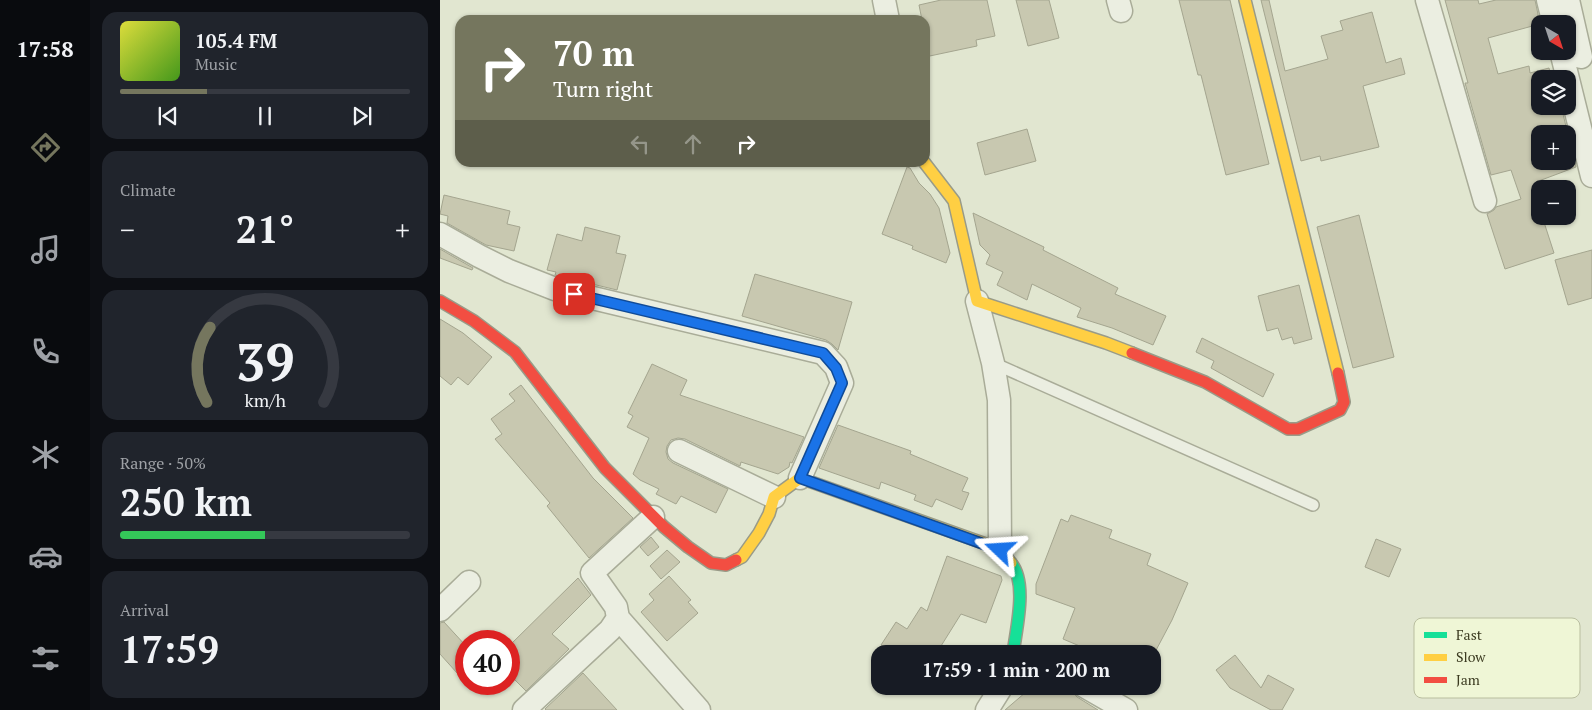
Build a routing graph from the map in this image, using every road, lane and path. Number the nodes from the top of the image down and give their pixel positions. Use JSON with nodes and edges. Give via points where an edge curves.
{"nodes":[{"id":1,"x":884,"y":0,"type":"edge"},
{"id":2,"x":1245,"y":0,"type":"edge"},
{"id":3,"x":1427,"y":0,"type":"edge"},
{"id":4,"x":1548,"y":0,"type":"edge"},
{"id":5,"x":1568,"y":0,"type":"edge"},
{"id":6,"x":887,"y":15,"type":"edge"},
{"id":7,"x":1552,"y":15,"type":"edge"},
{"id":8,"x":1569,"y":15,"type":"edge"},
{"id":9,"x":1572,"y":60,"type":"edge"},
{"id":10,"x":927,"y":167,"type":"edge"},
{"id":11,"x":1592,"y":176,"type":"edge"},
{"id":12,"x":1485,"y":201,"type":"dead end"},
{"id":13,"x":440,"y":234,"type":"edge"},
{"id":14,"x":440,"y":301,"type":"edge"},
{"id":15,"x":977,"y":301,"type":"junction"},
{"id":16,"x":993,"y":363,"type":"junction"},
{"id":17,"x":679,"y":451,"type":"dead end"},
{"id":18,"x":800,"y":478,"type":"junction"},
{"id":19,"x":774,"y":497,"type":"junction"},
{"id":20,"x":1313,"y":505,"type":"dead end"},
{"id":21,"x":653,"y":517,"type":"junction"},
{"id":22,"x":1000,"y":550,"type":"junction"},
{"id":23,"x":469,"y":582,"type":"dead end"},
{"id":24,"x":440,"y":610,"type":"edge"},
{"id":25,"x":618,"y":618,"type":"junction"},
{"id":26,"x":1014,"y":645,"type":"edge"},
{"id":27,"x":996,"y":695,"type":"edge"},
{"id":28,"x":1100,"y":695,"type":"edge"},
{"id":29,"x":692,"y":708,"type":"edge"},
{"id":30,"x":524,"y":710,"type":"edge"},
{"id":31,"x":986,"y":710,"type":"edge"},
{"id":32,"x":1126,"y":710,"type":"edge"}],
"edges":[{"from":1,"to":6,"type":"street"},
{"from":2,"to":15,"type":"street","via":[[1343,392],[1344,402],[1340,410],[1298,429],[1288,429],[1205,382],[1106,343]]},
{"from":3,"to":12,"type":"street"},
{"from":4,"to":7,"type":"street"},
{"from":5,"to":8,"type":"street"},
{"from":9,"to":11,"type":"street"},
{"from":10,"to":15,"type":"street","via":[[954,201]]},
{"from":13,"to":18,"type":"street","via":[[509,271],[555,289],[823,353],[836,368],[842,383]]},
{"from":14,"to":21,"type":"street","via":[[474,321],[515,352],[605,468]]},
{"from":15,"to":16,"type":"street"},
{"from":16,"to":20,"type":"lane"},
{"from":16,"to":22,"type":"street","via":[[1000,423]]},
{"from":17,"to":19,"type":"street"},
{"from":18,"to":19,"type":"street"},
{"from":18,"to":22,"type":"street"},
{"from":19,"to":21,"type":"street","via":[[769,514],[742,557],[726,565],[711,563]]},
{"from":21,"to":25,"type":"street","via":[[592,574],[616,607]]},
{"from":22,"to":26,"type":"street","via":[[1015,567],[1021,590]]},
{"from":23,"to":24,"type":"street"},
{"from":25,"to":29,"type":"street"},
{"from":25,"to":30,"type":"street","via":[[610,630]]},
{"from":27,"to":31,"type":"street"},
{"from":28,"to":32,"type":"street"}]}
